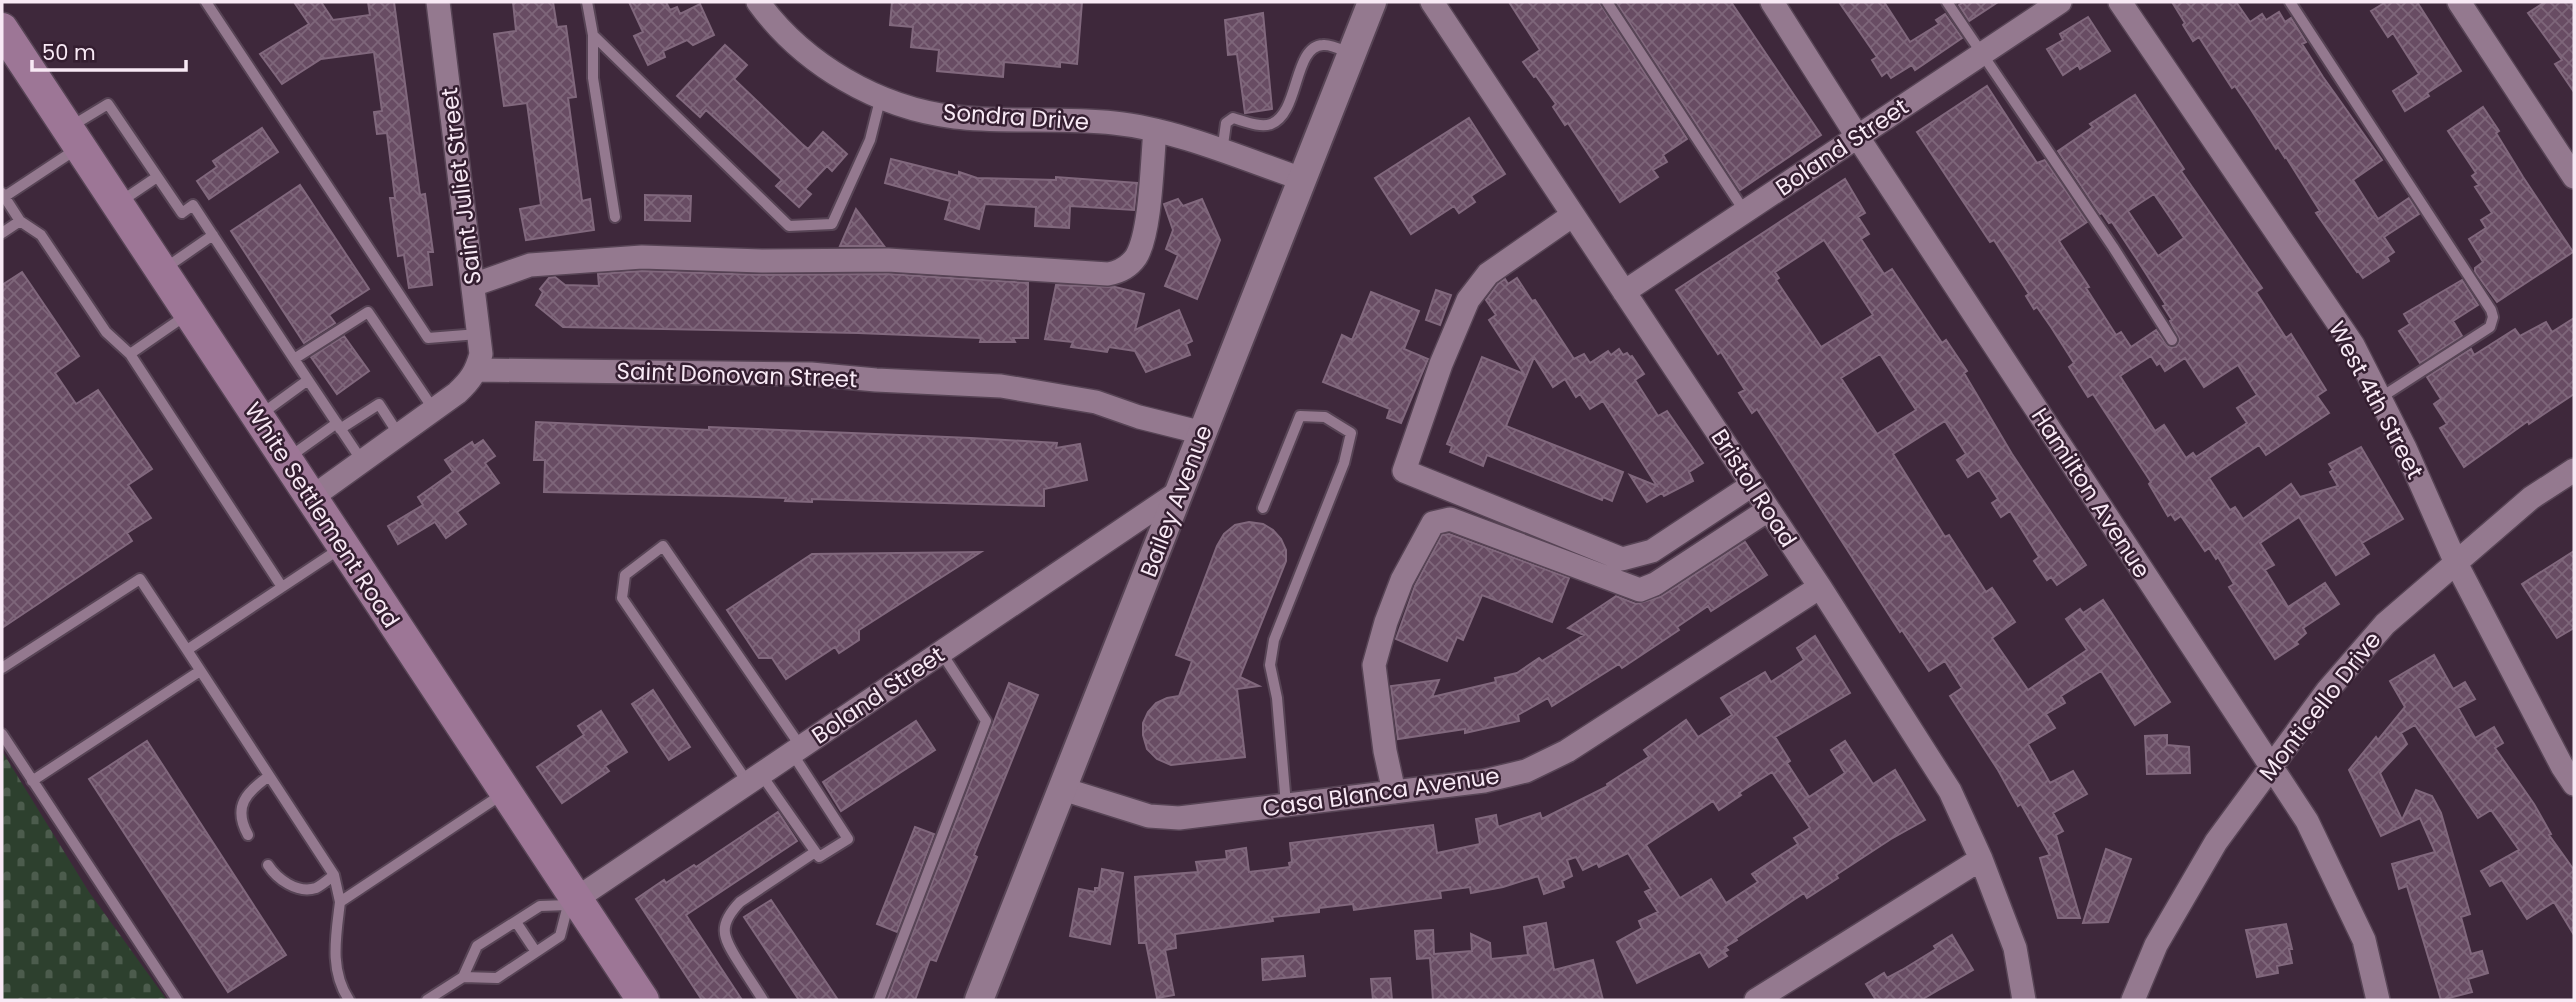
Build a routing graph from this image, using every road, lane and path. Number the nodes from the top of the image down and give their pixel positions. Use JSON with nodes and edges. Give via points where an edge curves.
{"nodes":[{"id":1,"x":206,"y":2,"type":"edge"},
{"id":2,"x":438,"y":2,"type":"edge"},
{"id":3,"x":587,"y":2,"type":"edge"},
{"id":4,"x":1432,"y":2,"type":"edge"},
{"id":5,"x":1607,"y":2,"type":"edge"},
{"id":6,"x":1772,"y":2,"type":"edge"},
{"id":7,"x":1947,"y":2,"type":"edge"},
{"id":8,"x":2060,"y":2,"type":"edge"},
{"id":9,"x":2120,"y":2,"type":"edge"},
{"id":10,"x":2290,"y":2,"type":"edge"},
{"id":11,"x":2459,"y":2,"type":"edge"},
{"id":12,"x":761,"y":3,"type":"edge"},
{"id":13,"x":1367,"y":6,"type":"edge"},
{"id":14,"x":2,"y":29,"type":"edge"},
{"id":15,"x":593,"y":35,"type":"junction"},
{"id":16,"x":1352,"y":53,"type":"junction"},
{"id":17,"x":1981,"y":54,"type":"junction"},
{"id":18,"x":881,"y":96,"type":"junction"},
{"id":19,"x":1156,"y":130,"type":"junction"},
{"id":20,"x":1857,"y":136,"type":"junction"},
{"id":21,"x":74,"y":138,"type":"junction"},
{"id":22,"x":1222,"y":152,"type":"junction"},
{"id":23,"x":157,"y":177,"type":"junction"},
{"id":24,"x":2574,"y":177,"type":"edge"},
{"id":25,"x":1302,"y":179,"type":"junction"},
{"id":26,"x":3,"y":195,"type":"edge"},
{"id":27,"x":117,"y":204,"type":"junction"},
{"id":28,"x":1745,"y":212,"type":"junction"},
{"id":29,"x":1573,"y":215,"type":"junction"},
{"id":30,"x":615,"y":217,"type":"dead end"},
{"id":31,"x":20,"y":221,"type":"junction"},
{"id":32,"x":2,"y":233,"type":"edge"},
{"id":33,"x":213,"y":236,"type":"junction"},
{"id":34,"x":161,"y":271,"type":"junction"},
{"id":35,"x":472,"y":285,"type":"junction"},
{"id":36,"x":1625,"y":292,"type":"junction"},
{"id":37,"x":190,"y":313,"type":"junction"},
{"id":38,"x":478,"y":334,"type":"junction"},
{"id":39,"x":2172,"y":340,"type":"dead end"},
{"id":40,"x":130,"y":354,"type":"junction"},
{"id":41,"x":294,"y":359,"type":"junction"},
{"id":42,"x":477,"y":370,"type":"junction"},
{"id":43,"x":308,"y":380,"type":"junction"},
{"id":44,"x":2379,"y":398,"type":"junction"},
{"id":45,"x":434,"y":410,"type":"junction"},
{"id":46,"x":257,"y":416,"type":"junction"},
{"id":47,"x":339,"y":426,"type":"junction"},
{"id":48,"x":1203,"y":433,"type":"junction"},
{"id":49,"x":399,"y":435,"type":"junction"},
{"id":50,"x":286,"y":460,"type":"junction"},
{"id":51,"x":362,"y":461,"type":"junction"},
{"id":52,"x":2574,"y":470,"type":"edge"},
{"id":53,"x":1752,"y":485,"type":"junction"},
{"id":54,"x":1180,"y":491,"type":"junction"},
{"id":55,"x":311,"y":498,"type":"junction"},
{"id":56,"x":1263,"y":508,"type":"dead end"},
{"id":57,"x":1768,"y":510,"type":"junction"},
{"id":58,"x":343,"y":547,"type":"junction"},
{"id":59,"x":2456,"y":563,"type":"junction"},
{"id":60,"x":282,"y":587,"type":"junction"},
{"id":61,"x":1820,"y":587,"type":"junction"},
{"id":62,"x":187,"y":650,"type":"junction"},
{"id":63,"x":941,"y":652,"type":"junction"},
{"id":64,"x":2,"y":667,"type":"edge"},
{"id":65,"x":200,"y":671,"type":"junction"},
{"id":66,"x":2,"y":734,"type":"edge"},
{"id":67,"x":797,"y":750,"type":"junction"},
{"id":68,"x":2271,"y":767,"type":"junction"},
{"id":69,"x":270,"y":776,"type":"junction"},
{"id":70,"x":754,"y":779,"type":"junction"},
{"id":71,"x":32,"y":780,"type":"junction"},
{"id":72,"x":2574,"y":784,"type":"edge"},
{"id":73,"x":1063,"y":789,"type":"junction"},
{"id":74,"x":1394,"y":792,"type":"junction"},
{"id":75,"x":505,"y":793,"type":"junction"},
{"id":76,"x":1286,"y":805,"type":"junction"},
{"id":77,"x":248,"y":835,"type":"dead end"},
{"id":78,"x":815,"y":852,"type":"junction"},
{"id":79,"x":1981,"y":859,"type":"junction"},
{"id":80,"x":268,"y":865,"type":"dead end"},
{"id":81,"x":334,"y":875,"type":"junction"},
{"id":82,"x":340,"y":902,"type":"junction"},
{"id":83,"x":572,"y":902,"type":"junction"},
{"id":84,"x":516,"y":922,"type":"junction"},
{"id":85,"x":536,"y":952,"type":"junction"},
{"id":86,"x":463,"y":977,"type":"junction"},
{"id":87,"x":177,"y":1000,"type":"edge"},
{"id":88,"x":349,"y":1000,"type":"edge"},
{"id":89,"x":427,"y":1000,"type":"edge"},
{"id":90,"x":643,"y":1000,"type":"edge"},
{"id":91,"x":763,"y":1000,"type":"edge"},
{"id":92,"x":879,"y":1000,"type":"edge"},
{"id":93,"x":979,"y":1000,"type":"edge"},
{"id":94,"x":1756,"y":1000,"type":"edge"},
{"id":95,"x":2024,"y":1000,"type":"edge"},
{"id":96,"x":2133,"y":1000,"type":"edge"},
{"id":97,"x":2378,"y":1000,"type":"edge"}],
"edges":[{"from":1,"to":38,"type":"lane","via":[[428,338]]},
{"from":2,"to":35,"type":"street","name":"Saint Juliet Street"},
{"from":3,"to":15,"type":"lane"},
{"from":4,"to":29,"type":"street","name":"Bristol Road"},
{"from":5,"to":28,"type":"lane"},
{"from":6,"to":20,"type":"street","name":"Hamilton Avenue"},
{"from":7,"to":17,"type":"lane"},
{"from":8,"to":17,"type":"street","name":"Boland Street"},
{"from":9,"to":44,"type":"street","name":"West 4th Street","via":[[2353,345]]},
{"from":10,"to":44,"type":"lane","via":[[2493,317],[2490,327],[2473,340]]},
{"from":11,"to":24,"type":"street"},
{"from":12,"to":18,"type":"street","name":"Sondra Drive","via":[[802,49],[828,70]]},
{"from":13,"to":16,"type":"street","name":"Bailey Avenue"},
{"from":14,"to":21,"type":"main road","name":"White Settlement Road"},
{"from":15,"to":18,"type":"lane","via":[[789,226],[832,224],[870,140]]},
{"from":15,"to":30,"type":"lane","via":[[593,78]]},
{"from":16,"to":22,"type":"lane","via":[[1324,44],[1314,47],[1281,117],[1260,125],[1233,118],[1226,122]]},
{"from":16,"to":25,"type":"street","name":"Bailey Avenue"},
{"from":17,"to":20,"type":"street","name":"Boland Street"},
{"from":17,"to":39,"type":"lane"},
{"from":18,"to":19,"type":"street","name":"Sondra Drive","via":[[954,117],[1115,123]]},
{"from":19,"to":22,"type":"street","name":"Sondra Drive"},
{"from":19,"to":35,"type":"street","via":[[1145,235],[1135,258],[1120,272],[888,260],[642,257],[530,265]]},
{"from":20,"to":28,"type":"street","name":"Boland Street"},
{"from":20,"to":68,"type":"street","name":"Hamilton Avenue"},
{"from":21,"to":23,"type":"lane","via":[[108,104]]},
{"from":21,"to":26,"type":"lane"},
{"from":21,"to":27,"type":"main road","name":"White Settlement Road"},
{"from":22,"to":25,"type":"street","name":"Sondra Drive"},
{"from":23,"to":27,"type":"lane"},
{"from":23,"to":33,"type":"lane","via":[[182,213],[193,205]]},
{"from":25,"to":48,"type":"street","name":"Bailey Avenue"},
{"from":26,"to":31,"type":"lane"},
{"from":27,"to":34,"type":"main road","name":"White Settlement Road"},
{"from":28,"to":36,"type":"street","name":"Boland Street"},
{"from":29,"to":36,"type":"street","name":"Bristol Road"},
{"from":29,"to":53,"type":"street","via":[[1488,274],[1468,300],[1404,471],[1622,559],[1652,551]]},
{"from":31,"to":32,"type":"lane"},
{"from":31,"to":40,"type":"lane","via":[[41,235],[106,332]]},
{"from":33,"to":34,"type":"lane"},
{"from":33,"to":41,"type":"lane"},
{"from":34,"to":37,"type":"main road","name":"White Settlement Road"},
{"from":35,"to":38,"type":"street","name":"Saint Juliet Street"},
{"from":36,"to":53,"type":"street","name":"Bristol Road"},
{"from":37,"to":40,"type":"lane"},
{"from":37,"to":46,"type":"main road","name":"White Settlement Road"},
{"from":38,"to":42,"type":"street","name":"Saint Juliet Street","via":[[481,354]]},
{"from":40,"to":60,"type":"lane"},
{"from":41,"to":43,"type":"lane"},
{"from":41,"to":45,"type":"lane","via":[[368,312]]},
{"from":42,"to":45,"type":"street","via":[[473,379]]},
{"from":42,"to":48,"type":"street","name":"Saint Donovan Street","via":[[811,374],[1001,386],[1096,402]]},
{"from":43,"to":46,"type":"lane"},
{"from":43,"to":47,"type":"lane"},
{"from":44,"to":59,"type":"street","name":"West 4th Street"},
{"from":45,"to":49,"type":"street"},
{"from":46,"to":50,"type":"main road","name":"White Settlement Road"},
{"from":47,"to":49,"type":"lane","via":[[379,404]]},
{"from":47,"to":50,"type":"lane"},
{"from":47,"to":51,"type":"lane"},
{"from":48,"to":54,"type":"street","name":"Bailey Avenue"},
{"from":49,"to":51,"type":"street"},
{"from":50,"to":55,"type":"main road","name":"White Settlement Road"},
{"from":51,"to":55,"type":"street"},
{"from":52,"to":59,"type":"street","name":"Monticello Drive","via":[[2531,498]]},
{"from":53,"to":57,"type":"street","name":"Bristol Road"},
{"from":54,"to":63,"type":"street","name":"Boland Street"},
{"from":54,"to":73,"type":"street","name":"Bailey Avenue"},
{"from":55,"to":58,"type":"main road","name":"White Settlement Road"},
{"from":56,"to":76,"type":"lane","via":[[1300,416],[1325,417],[1351,433],[1344,463],[1274,640],[1270,665]]},
{"from":57,"to":61,"type":"street","name":"Bristol Road"},
{"from":57,"to":74,"type":"street","via":[[1640,590],[1450,520],[1433,523],[1402,580],[1374,665]]},
{"from":58,"to":60,"type":"lane"},
{"from":58,"to":75,"type":"main road","name":"White Settlement Road"},
{"from":59,"to":68,"type":"street","name":"Monticello Drive","via":[[2385,624],[2327,691]]},
{"from":59,"to":72,"type":"street","name":"West 4th Street"},
{"from":60,"to":62,"type":"lane"},
{"from":61,"to":74,"type":"street","name":"Casa Blanca Avenue","via":[[1567,751],[1526,771]]},
{"from":61,"to":79,"type":"street","name":"Bristol Road","via":[[1950,791]]},
{"from":62,"to":64,"type":"lane","via":[[140,579]]},
{"from":62,"to":65,"type":"lane"},
{"from":63,"to":67,"type":"street","name":"Boland Street"},
{"from":63,"to":92,"type":"lane","via":[[986,721]]},
{"from":65,"to":69,"type":"lane"},
{"from":65,"to":71,"type":"lane"},
{"from":66,"to":71,"type":"lane"},
{"from":67,"to":70,"type":"street","name":"Boland Street"},
{"from":67,"to":70,"type":"lane","via":[[663,546],[625,575],[622,598]]},
{"from":67,"to":78,"type":"lane","via":[[848,839],[819,857]]},
{"from":68,"to":96,"type":"street","name":"Monticello Drive","via":[[2216,842],[2156,945]]},
{"from":68,"to":97,"type":"street","name":"Hamilton Avenue","via":[[2306,821],[2364,940]]},
{"from":69,"to":77,"type":"lane","via":[[243,801],[241,814]]},
{"from":69,"to":81,"type":"lane"},
{"from":70,"to":78,"type":"lane"},
{"from":70,"to":83,"type":"street","name":"Boland Street"},
{"from":71,"to":87,"type":"lane"},
{"from":73,"to":76,"type":"street","name":"Casa Blanca Avenue","via":[[1169,818]]},
{"from":73,"to":93,"type":"street","name":"Bailey Avenue"},
{"from":74,"to":76,"type":"street","name":"Casa Blanca Avenue"},
{"from":75,"to":82,"type":"lane"},
{"from":75,"to":83,"type":"main road","name":"White Settlement Road"},
{"from":78,"to":91,"type":"lane","via":[[740,902],[725,923],[724,940]]},
{"from":79,"to":94,"type":"street"},
{"from":79,"to":95,"type":"street","name":"Bristol Road","via":[[2015,948]]},
{"from":80,"to":81,"type":"lane","via":[[287,884],[302,889],[316,888]]},
{"from":81,"to":82,"type":"lane"},
{"from":82,"to":88,"type":"lane","via":[[335,963]]},
{"from":83,"to":84,"type":"lane","via":[[540,906]]},
{"from":83,"to":85,"type":"lane","via":[[560,936]]},
{"from":83,"to":90,"type":"main road","name":"White Settlement Road"},
{"from":84,"to":85,"type":"lane"},
{"from":84,"to":86,"type":"lane","via":[[477,946]]},
{"from":85,"to":86,"type":"lane","via":[[497,978]]},
{"from":86,"to":89,"type":"lane"}]}
